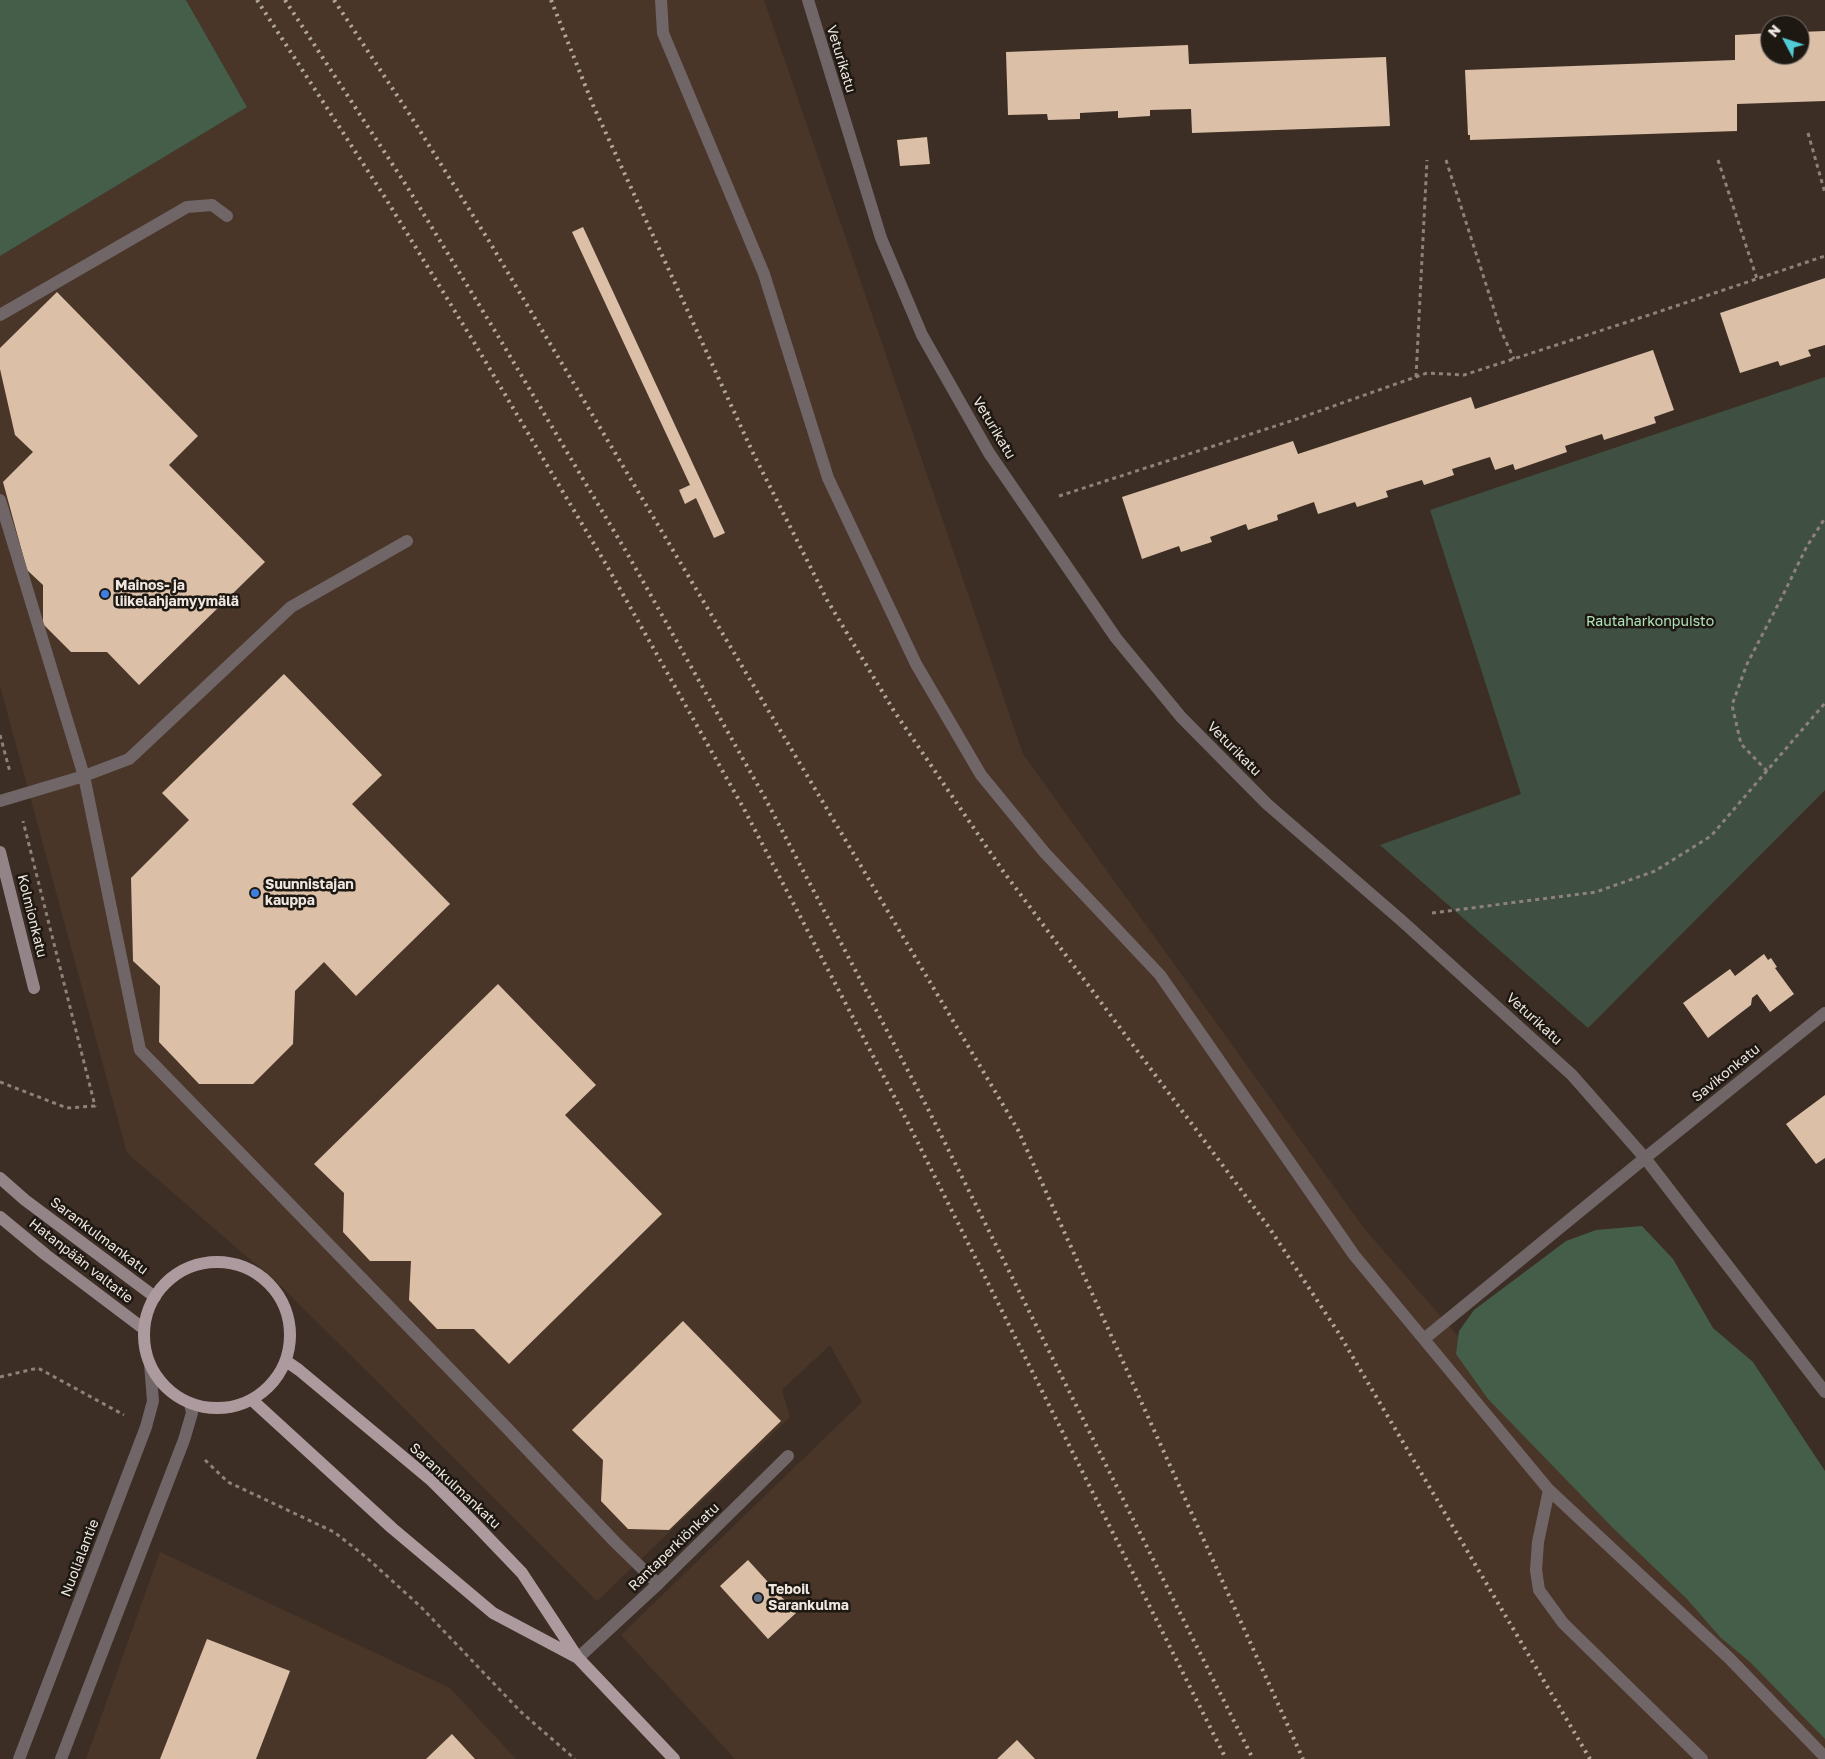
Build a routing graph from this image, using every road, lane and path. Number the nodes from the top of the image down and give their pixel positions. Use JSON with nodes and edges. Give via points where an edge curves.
{"nodes":[{"id":1,"x":661,"y":0,"type":"edge"},
{"id":2,"x":808,"y":0,"type":"edge"},
{"id":3,"x":1808,"y":133,"type":"dead end"},
{"id":4,"x":1427,"y":160,"type":"dead end"},
{"id":5,"x":1446,"y":160,"type":"dead end"},
{"id":6,"x":1718,"y":160,"type":"dead end"},
{"id":7,"x":1825,"y":193,"type":"edge"},
{"id":8,"x":227,"y":216,"type":"dead end"},
{"id":9,"x":1825,"y":256,"type":"edge"},
{"id":10,"x":1758,"y":279,"type":"junction"},
{"id":11,"x":0,"y":315,"type":"edge"},
{"id":12,"x":1514,"y":359,"type":"junction"},
{"id":13,"x":1416,"y":377,"type":"junction"},
{"id":14,"x":1060,"y":496,"type":"dead end"},
{"id":15,"x":0,"y":500,"type":"edge"},
{"id":16,"x":1825,"y":518,"type":"edge"},
{"id":17,"x":407,"y":541,"type":"dead end"},
{"id":18,"x":1825,"y":703,"type":"edge"},
{"id":19,"x":0,"y":735,"type":"edge"},
{"id":20,"x":1767,"y":771,"type":"junction"},
{"id":21,"x":84,"y":776,"type":"junction"},
{"id":22,"x":16,"y":797,"type":"junction"},
{"id":23,"x":0,"y":801,"type":"edge"},
{"id":24,"x":0,"y":852,"type":"edge"},
{"id":25,"x":1402,"y":921,"type":"junction"},
{"id":26,"x":34,"y":988,"type":"dead end"},
{"id":27,"x":1825,"y":1013,"type":"edge"},
{"id":28,"x":0,"y":1082,"type":"edge"},
{"id":29,"x":1645,"y":1158,"type":"junction"},
{"id":30,"x":0,"y":1178,"type":"edge"},
{"id":31,"x":25,"y":1200,"type":"joint"},
{"id":32,"x":0,"y":1217,"type":"edge"},
{"id":33,"x":155,"y":1297,"type":"junction"},
{"id":34,"x":144,"y":1329,"type":"junction"},
{"id":35,"x":1424,"y":1339,"type":"junction"},
{"id":36,"x":286,"y":1361,"type":"junction"},
{"id":37,"x":150,"y":1364,"type":"junction"},
{"id":38,"x":0,"y":1378,"type":"edge"},
{"id":39,"x":1825,"y":1392,"type":"edge"},
{"id":40,"x":252,"y":1400,"type":"junction"},
{"id":41,"x":190,"y":1403,"type":"junction"},
{"id":42,"x":146,"y":1427,"type":"junction"},
{"id":43,"x":184,"y":1440,"type":"junction"},
{"id":44,"x":788,"y":1456,"type":"dead end"},
{"id":45,"x":1549,"y":1490,"type":"junction"},
{"id":46,"x":658,"y":1584,"type":"junction"},
{"id":47,"x":578,"y":1658,"type":"junction"},
{"id":48,"x":1825,"y":1757,"type":"edge"},
{"id":49,"x":19,"y":1759,"type":"edge"},
{"id":50,"x":61,"y":1759,"type":"edge"},
{"id":51,"x":575,"y":1759,"type":"edge"},
{"id":52,"x":674,"y":1759,"type":"edge"},
{"id":53,"x":1702,"y":1759,"type":"edge"}],
"edges":[{"from":1,"to":35,"type":"street","via":[[663,33],[764,274],[828,478],[916,664],[981,775],[1045,853],[1160,974],[1354,1255]]},
{"from":2,"to":25,"type":"street","name":"Veturikatu","via":[[881,238],[922,334],[989,453],[1116,638],[1182,717],[1267,804]]},
{"from":3,"to":7,"type":"path"},
{"from":4,"to":13,"type":"path"},
{"from":5,"to":12,"type":"path","via":[[1501,331]]},
{"from":6,"to":10,"type":"path"},
{"from":8,"to":11,"type":"street","via":[[212,205],[186,207]]},
{"from":9,"to":10,"type":"path"},
{"from":10,"to":12,"type":"path"},
{"from":12,"to":13,"type":"path","via":[[1464,375],[1427,373]]},
{"from":13,"to":14,"type":"path"},
{"from":15,"to":21,"type":"street"},
{"from":16,"to":20,"type":"path","via":[[1806,548],[1747,664],[1732,705],[1742,744]]},
{"from":17,"to":21,"type":"street","via":[[291,607],[129,759]]},
{"from":18,"to":20,"type":"path"},
{"from":19,"to":22,"type":"path"},
{"from":20,"to":25,"type":"path","via":[[1711,836],[1655,871],[1596,892],[1432,913]]},
{"from":21,"to":22,"type":"street"},
{"from":21,"to":46,"type":"street","via":[[140,1050]]},
{"from":22,"to":23,"type":"street"},
{"from":22,"to":28,"type":"path","via":[[96,1106],[67,1108]]},
{"from":24,"to":26,"type":"main road","name":"Kolmionkatu"},
{"from":25,"to":29,"type":"street","name":"Veturikatu","via":[[1572,1075]]},
{"from":27,"to":29,"type":"street","name":"Savikonkatu"},
{"from":29,"to":35,"type":"street","name":"Savikonkatu"},
{"from":29,"to":39,"type":"street","name":"Veturikatu"},
{"from":30,"to":31,"type":"main road","name":"Hatanpään valtatie"},
{"from":31,"to":33,"type":"main road","name":"Sarankulmankatu"},
{"from":32,"to":34,"type":"main road","name":"Hatanpään valtatie"},
{"from":33,"to":34,"type":"main road"},
{"from":33,"to":36,"type":"main road","via":[[174,1276],[200,1264],[226,1262],[251,1270],[272,1286],[286,1309],[291,1335]]},
{"from":34,"to":37,"type":"main road"},
{"from":35,"to":45,"type":"street"},
{"from":36,"to":40,"type":"main road","via":[[272,1383]]},
{"from":36,"to":47,"type":"main road","name":"Sarankulmankatu","via":[[432,1481],[476,1525],[522,1573]]},
{"from":37,"to":41,"type":"main road","via":[[166,1387]]},
{"from":37,"to":42,"type":"street","name":"Nuolialantie","via":[[153,1401]]},
{"from":38,"to":42,"type":"path","via":[[38,1368]]},
{"from":40,"to":41,"type":"main road","via":[[221,1408]]},
{"from":40,"to":47,"type":"main road","name":"Sarankulmankatu","via":[[392,1528],[493,1613]]},
{"from":41,"to":43,"type":"street","via":[[192,1413]]},
{"from":42,"to":49,"type":"street","name":"Nuolialantie"},
{"from":43,"to":50,"type":"street"},
{"from":43,"to":51,"type":"path","via":[[228,1482],[334,1532],[366,1557],[421,1607],[521,1712]]},
{"from":44,"to":46,"type":"street","name":"Rantaperkiönkatu"},
{"from":45,"to":48,"type":"street","via":[[1729,1658]]},
{"from":45,"to":53,"type":"street","via":[[1538,1542],[1536,1570],[1539,1590],[1563,1623]]},
{"from":46,"to":47,"type":"street","name":"Rantaperkiönkatu"},
{"from":47,"to":52,"type":"main road","name":"Sarankulmankatu"}]}
